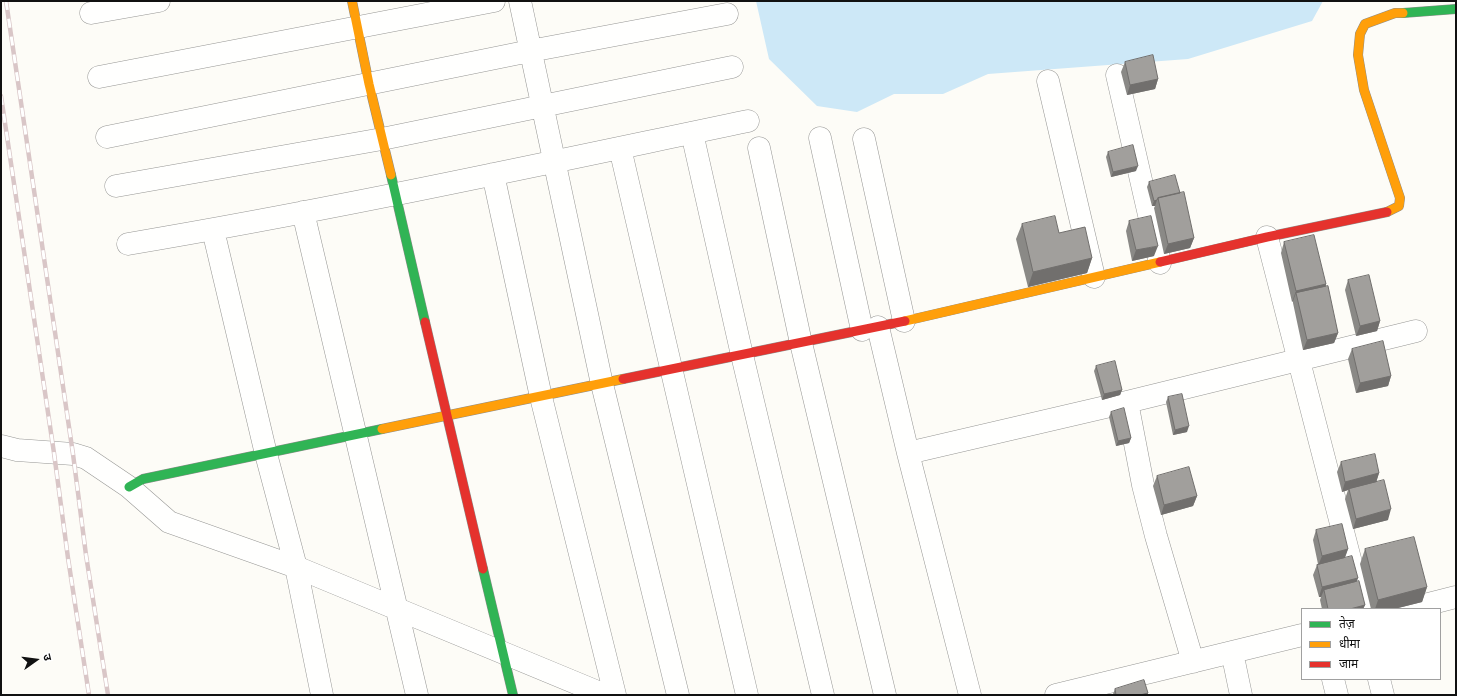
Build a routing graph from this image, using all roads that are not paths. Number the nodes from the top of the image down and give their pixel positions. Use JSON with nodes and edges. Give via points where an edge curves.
{"nodes":[{"id":1,"x":159,"y":1,"type":"edge"},
{"id":2,"x":352,"y":1,"type":"edge"},
{"id":3,"x":494,"y":1,"type":"edge"},
{"id":4,"x":520,"y":1,"type":"edge"},
{"id":5,"x":1456,"y":9,"type":"edge"},
{"id":6,"x":91,"y":13,"type":"dead end"},
{"id":7,"x":727,"y":14,"type":"dead end"},
{"id":8,"x":357,"y":27,"type":"junction"},
{"id":9,"x":530,"y":51,"type":"junction"},
{"id":10,"x":732,"y":67,"type":"dead end"},
{"id":11,"x":1117,"y":75,"type":"dead end"},
{"id":12,"x":99,"y":77,"type":"dead end"},
{"id":13,"x":1048,"y":82,"type":"dead end"},
{"id":14,"x":369,"y":84,"type":"junction"},
{"id":15,"x":542,"y":106,"type":"junction"},
{"id":16,"x":748,"y":121,"type":"dead end"},
{"id":17,"x":692,"y":133,"type":"junction"},
{"id":18,"x":107,"y":137,"type":"dead end"},
{"id":19,"x":820,"y":138,"type":"dead end"},
{"id":20,"x":382,"y":139,"type":"junction"},
{"id":21,"x":864,"y":139,"type":"dead end"},
{"id":22,"x":620,"y":148,"type":"junction"},
{"id":23,"x":759,"y":148,"type":"dead end"},
{"id":24,"x":554,"y":162,"type":"junction"},
{"id":25,"x":493,"y":174,"type":"junction"},
{"id":26,"x":116,"y":186,"type":"dead end"},
{"id":27,"x":395,"y":194,"type":"junction"},
{"id":28,"x":303,"y":212,"type":"junction"},
{"id":29,"x":213,"y":230,"type":"junction"},
{"id":30,"x":1267,"y":237,"type":"junction"},
{"id":31,"x":128,"y":244,"type":"dead end"},
{"id":32,"x":1160,"y":263,"type":"junction"},
{"id":33,"x":1094,"y":277,"type":"junction"},
{"id":34,"x":904,"y":321,"type":"junction"},
{"id":35,"x":870,"y":328,"type":"junction"},
{"id":36,"x":1416,"y":331,"type":"dead end"},
{"id":37,"x":800,"y":343,"type":"junction"},
{"id":38,"x":742,"y":355,"type":"junction"},
{"id":39,"x":1298,"y":360,"type":"junction"},
{"id":40,"x":672,"y":370,"type":"junction"},
{"id":41,"x":602,"y":384,"type":"junction"},
{"id":42,"x":541,"y":397,"type":"junction"},
{"id":43,"x":1126,"y":402,"type":"junction"},
{"id":44,"x":447,"y":416,"type":"junction"},
{"id":45,"x":355,"y":435,"type":"junction"},
{"id":46,"x":1,"y":446,"type":"edge"},
{"id":47,"x":908,"y":453,"type":"junction"},
{"id":48,"x":266,"y":454,"type":"junction"},
{"id":49,"x":129,"y":487,"type":"junction"},
{"id":50,"x":296,"y":567,"type":"junction"},
{"id":51,"x":1456,"y":597,"type":"edge"},
{"id":52,"x":1363,"y":608,"type":"edge"},
{"id":53,"x":1413,"y":608,"type":"edge"},
{"id":54,"x":396,"y":609,"type":"junction"},
{"id":55,"x":1301,"y":635,"type":"edge"},
{"id":56,"x":1232,"y":652,"type":"junction"},
{"id":57,"x":503,"y":653,"type":"junction"},
{"id":58,"x":1193,"y":662,"type":"junction"},
{"id":59,"x":1333,"y":680,"type":"edge"},
{"id":60,"x":1379,"y":680,"type":"edge"},
{"id":61,"x":322,"y":695,"type":"edge"},
{"id":62,"x":417,"y":695,"type":"edge"},
{"id":63,"x":513,"y":695,"type":"edge"},
{"id":64,"x":605,"y":695,"type":"edge"},
{"id":65,"x":615,"y":695,"type":"edge"},
{"id":66,"x":678,"y":695,"type":"edge"},
{"id":67,"x":747,"y":695,"type":"edge"},
{"id":68,"x":823,"y":695,"type":"edge"},
{"id":69,"x":886,"y":695,"type":"edge"},
{"id":70,"x":970,"y":695,"type":"edge"},
{"id":71,"x":1056,"y":695,"type":"edge"},
{"id":72,"x":1241,"y":695,"type":"edge"},
{"id":73,"x":1337,"y":695,"type":"edge"},
{"id":74,"x":1383,"y":695,"type":"edge"}],
"edges":[{"from":1,"to":6,"type":"street"},
{"from":2,"to":8,"type":"street"},
{"from":3,"to":8,"type":"street"},
{"from":4,"to":9,"type":"street"},
{"from":5,"to":30,"type":"street","via":[[1395,13],[1365,24],[1360,34],[1358,55],[1364,90],[1400,198],[1399,206]]},
{"from":7,"to":9,"type":"street"},
{"from":8,"to":12,"type":"street"},
{"from":8,"to":14,"type":"street"},
{"from":9,"to":14,"type":"street"},
{"from":9,"to":15,"type":"street"},
{"from":10,"to":15,"type":"street"},
{"from":11,"to":32,"type":"street"},
{"from":13,"to":33,"type":"street"},
{"from":14,"to":18,"type":"street"},
{"from":14,"to":20,"type":"street"},
{"from":15,"to":20,"type":"street"},
{"from":15,"to":24,"type":"street"},
{"from":16,"to":17,"type":"street"},
{"from":17,"to":22,"type":"street"},
{"from":17,"to":38,"type":"street"},
{"from":19,"to":35,"type":"street"},
{"from":20,"to":26,"type":"street"},
{"from":20,"to":27,"type":"street"},
{"from":21,"to":34,"type":"street"},
{"from":22,"to":24,"type":"street"},
{"from":22,"to":40,"type":"street"},
{"from":23,"to":37,"type":"street"},
{"from":24,"to":25,"type":"street"},
{"from":24,"to":41,"type":"street"},
{"from":25,"to":27,"type":"street"},
{"from":25,"to":42,"type":"street"},
{"from":27,"to":28,"type":"street"},
{"from":27,"to":44,"type":"street"},
{"from":28,"to":29,"type":"street"},
{"from":28,"to":45,"type":"street"},
{"from":29,"to":31,"type":"street"},
{"from":29,"to":48,"type":"street"},
{"from":30,"to":32,"type":"street"},
{"from":30,"to":39,"type":"street"},
{"from":32,"to":33,"type":"street"},
{"from":33,"to":34,"type":"street"},
{"from":34,"to":35,"type":"street"},
{"from":35,"to":37,"type":"street"},
{"from":35,"to":47,"type":"street"},
{"from":36,"to":39,"type":"street"},
{"from":37,"to":38,"type":"street"},
{"from":37,"to":69,"type":"street"},
{"from":38,"to":40,"type":"street"},
{"from":38,"to":68,"type":"street"},
{"from":39,"to":43,"type":"street"},
{"from":39,"to":52,"type":"street"},
{"from":40,"to":41,"type":"street"},
{"from":40,"to":67,"type":"street"},
{"from":41,"to":42,"type":"street"},
{"from":41,"to":66,"type":"street"},
{"from":42,"to":44,"type":"street"},
{"from":42,"to":65,"type":"street"},
{"from":43,"to":47,"type":"street"},
{"from":43,"to":58,"type":"street","via":[[1156,536]]},
{"from":44,"to":45,"type":"street"},
{"from":44,"to":57,"type":"street"},
{"from":45,"to":48,"type":"street"},
{"from":45,"to":54,"type":"street"},
{"from":46,"to":49,"type":"street","via":[[86,458]]},
{"from":47,"to":70,"type":"street"},
{"from":48,"to":49,"type":"street","via":[[143,479]]},
{"from":48,"to":50,"type":"street"},
{"from":49,"to":50,"type":"street","via":[[169,522]]},
{"from":50,"to":54,"type":"street"},
{"from":50,"to":61,"type":"street"},
{"from":51,"to":53,"type":"street"},
{"from":54,"to":57,"type":"street"},
{"from":54,"to":62,"type":"street"},
{"from":55,"to":56,"type":"street"},
{"from":56,"to":58,"type":"street"},
{"from":56,"to":72,"type":"street"},
{"from":57,"to":63,"type":"street"},
{"from":57,"to":64,"type":"street"},
{"from":58,"to":71,"type":"street"},
{"from":59,"to":73,"type":"street"},
{"from":60,"to":74,"type":"street"}]}
